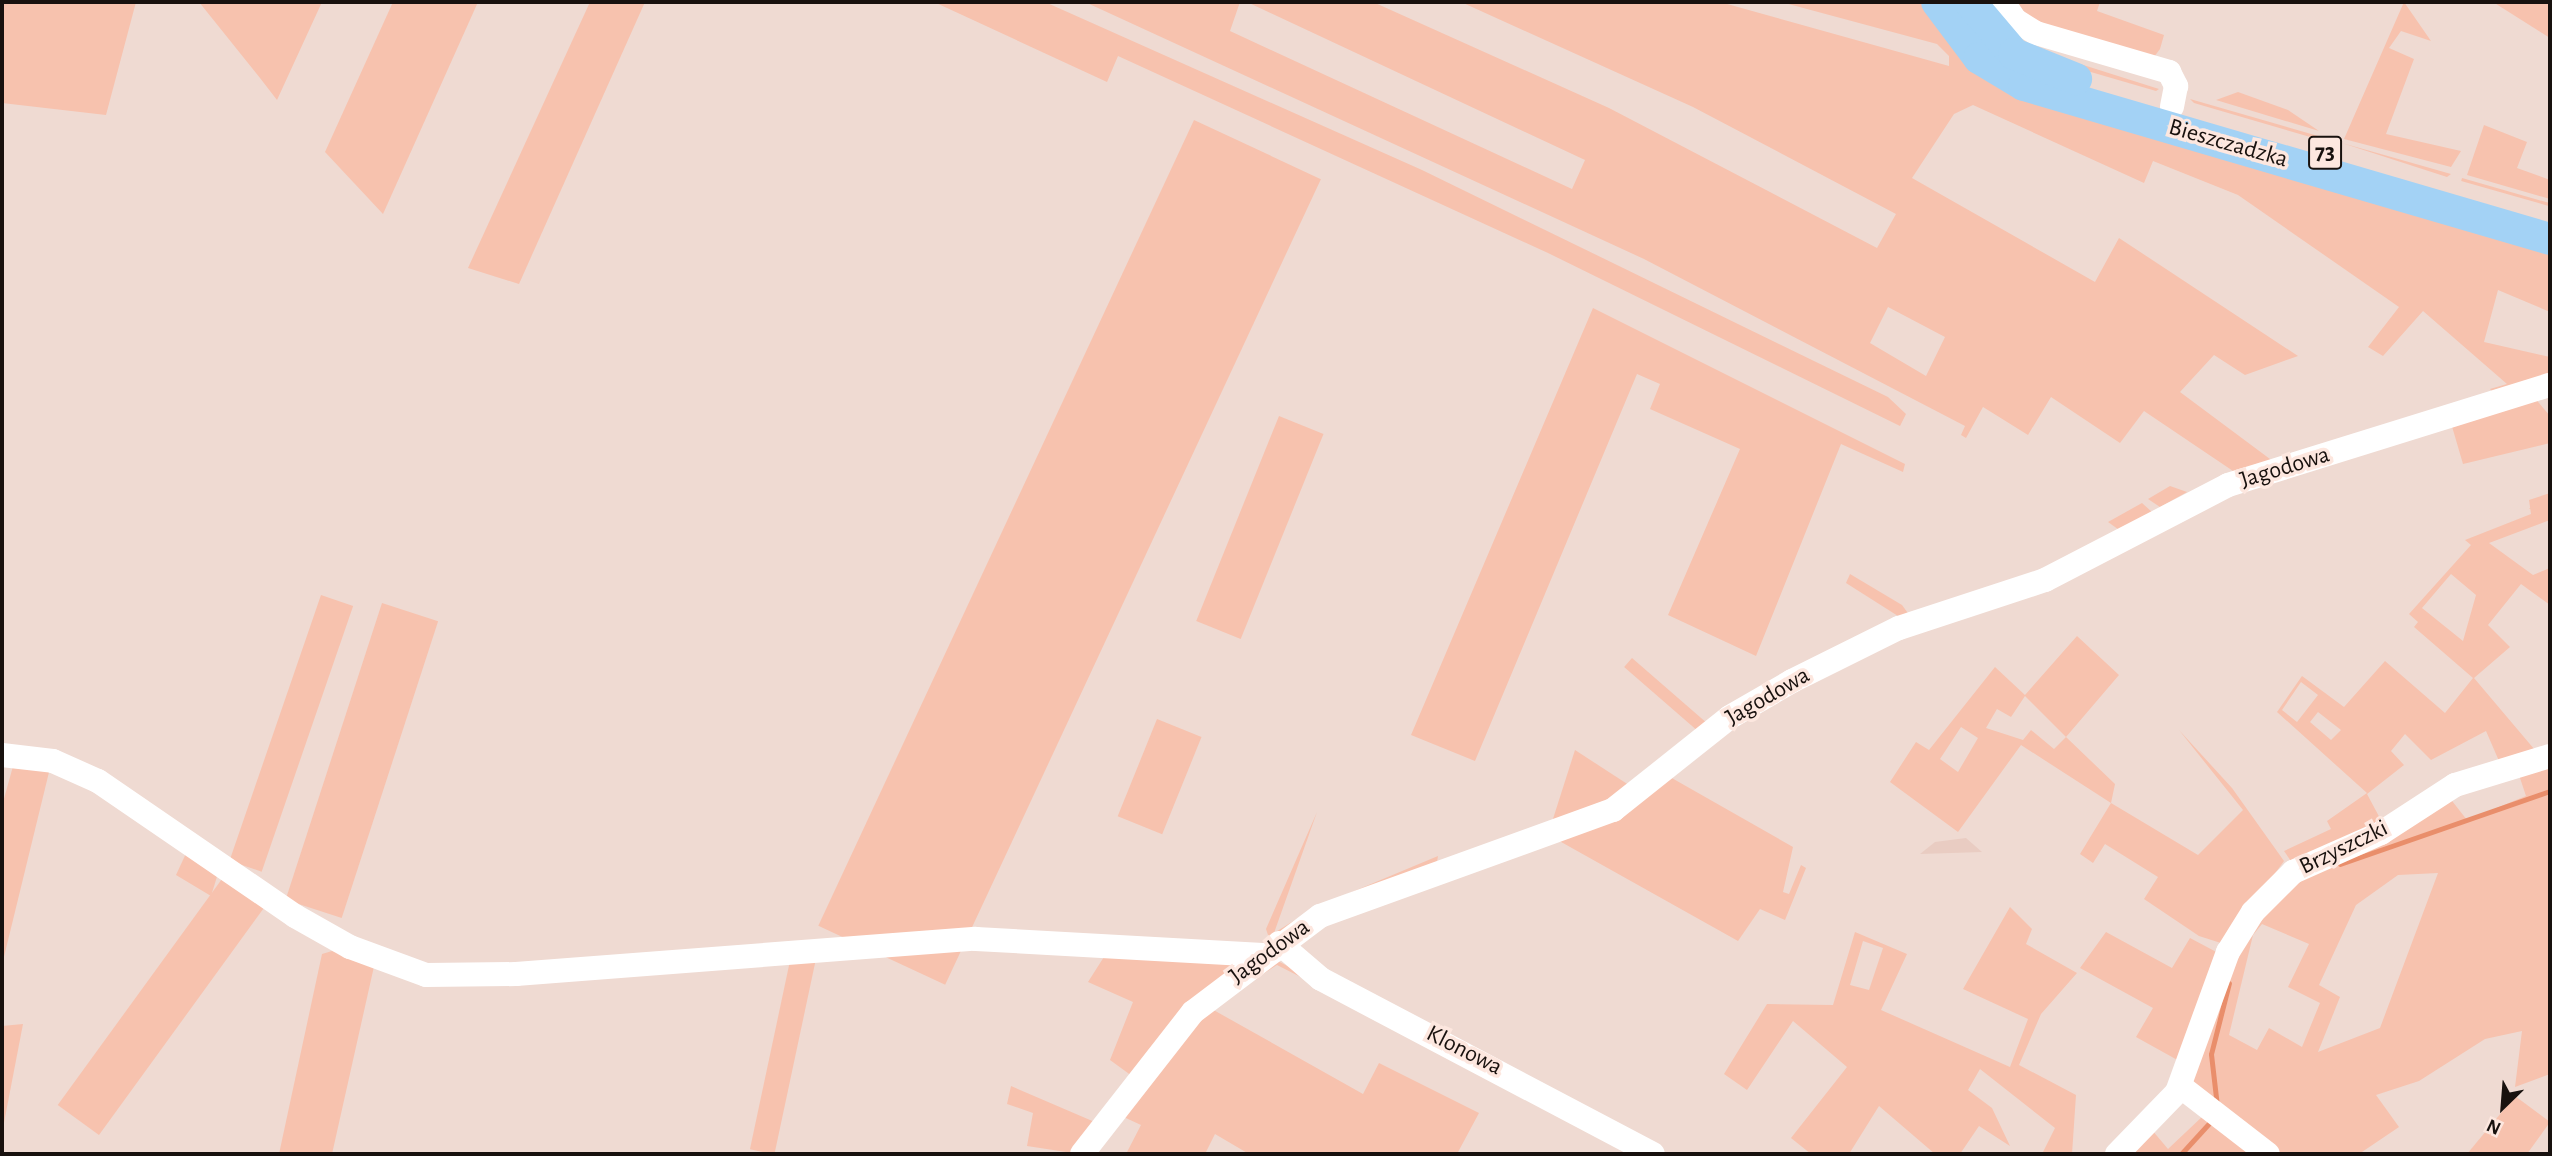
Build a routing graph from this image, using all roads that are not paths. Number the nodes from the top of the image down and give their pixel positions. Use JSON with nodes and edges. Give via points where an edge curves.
{"nodes":[{"id":1,"x":1937,"y":2,"type":"edge"},
{"id":2,"x":1970,"y":2,"type":"edge"},
{"id":3,"x":2003,"y":2,"type":"edge"},
{"id":4,"x":2172,"y":107,"type":"junction"},
{"id":5,"x":2550,"y":219,"type":"edge"},
{"id":6,"x":2550,"y":239,"type":"edge"},
{"id":7,"x":2550,"y":385,"type":"edge"},
{"id":8,"x":2,"y":755,"type":"edge"},
{"id":9,"x":2550,"y":756,"type":"edge"},
{"id":10,"x":1271,"y":949,"type":"junction"},
{"id":11,"x":2180,"y":1086,"type":"junction"},
{"id":12,"x":1082,"y":1154,"type":"edge"},
{"id":13,"x":1653,"y":1154,"type":"edge"},
{"id":14,"x":2117,"y":1154,"type":"edge"},
{"id":15,"x":2268,"y":1154,"type":"edge"}],
"edges":[{"from":1,"to":6,"type":"main road","name":"Bieszczadzka","number":"73","via":[[1979,58],[2024,85]]},
{"from":2,"to":4,"type":"main road","name":"Bieszczadzka","number":"73","via":[[1995,38],[2029,62]]},
{"from":3,"to":4,"type":"street","via":[[2015,20],[2036,33],[2169,72],[2176,86]]},
{"from":4,"to":5,"type":"main road","name":"Bieszczadzka","number":"73"},
{"from":7,"to":10,"type":"street","name":"Jagodowa","via":[[2228,485],[2045,580],[1880,636],[1730,716],[1613,810],[1345,903]]},
{"from":8,"to":10,"type":"street","via":[[53,761],[98,781],[295,916],[360,951],[426,975],[503,975],[976,939]]},
{"from":9,"to":11,"type":"street","name":"Brzyszczki","via":[[2455,785],[2381,833],[2293,872],[2253,912],[2228,952]]},
{"from":10,"to":12,"type":"street","name":"Jagodowa","via":[[1193,1012]]},
{"from":10,"to":13,"type":"street","name":"Klonowa"},
{"from":11,"to":14,"type":"street","name":"Brzyszczki"},
{"from":11,"to":15,"type":"street"}]}
